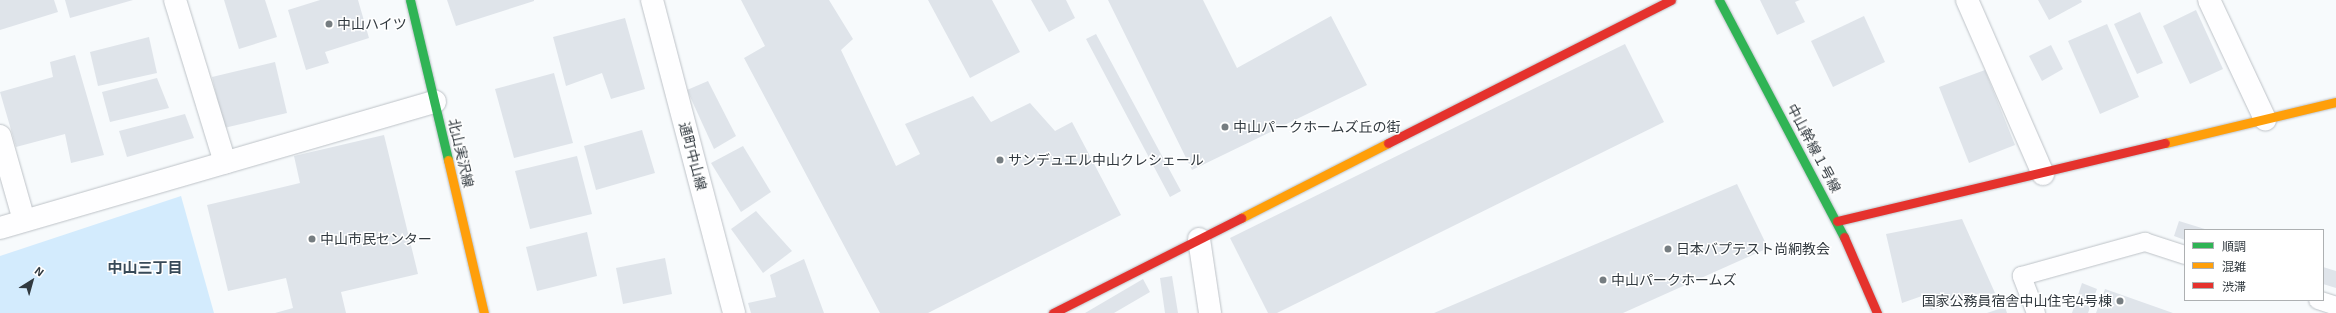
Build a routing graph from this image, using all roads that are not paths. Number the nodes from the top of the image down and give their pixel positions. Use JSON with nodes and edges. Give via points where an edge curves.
{"nodes":[{"id":1,"x":175,"y":0,"type":"edge"},
{"id":2,"x":410,"y":0,"type":"edge"},
{"id":3,"x":652,"y":0,"type":"edge"},
{"id":4,"x":1671,"y":0,"type":"edge"},
{"id":5,"x":1719,"y":0,"type":"edge"},
{"id":6,"x":1967,"y":0,"type":"edge"},
{"id":7,"x":2209,"y":0,"type":"edge"},
{"id":8,"x":435,"y":102,"type":"junction"},
{"id":9,"x":2336,"y":102,"type":"edge"},
{"id":10,"x":2265,"y":119,"type":"junction"},
{"id":11,"x":0,"y":136,"type":"edge"},
{"id":12,"x":225,"y":162,"type":"junction"},
{"id":13,"x":2043,"y":174,"type":"junction"},
{"id":14,"x":24,"y":220,"type":"junction"},
{"id":15,"x":1837,"y":221,"type":"junction"},
{"id":16,"x":0,"y":228,"type":"edge"},
{"id":17,"x":1199,"y":239,"type":"junction"},
{"id":18,"x":2184,"y":255,"type":"edge"},
{"id":19,"x":2321,"y":301,"type":"edge"},
{"id":20,"x":2336,"y":306,"type":"edge"},
{"id":21,"x":484,"y":313,"type":"edge"},
{"id":22,"x":734,"y":313,"type":"edge"},
{"id":23,"x":1054,"y":313,"type":"edge"},
{"id":24,"x":1210,"y":313,"type":"edge"},
{"id":25,"x":1877,"y":313,"type":"edge"},
{"id":26,"x":2036,"y":313,"type":"edge"}],
"edges":[{"from":1,"to":12,"type":"street"},
{"from":2,"to":8,"type":"street","name":"北山実沢線"},
{"from":3,"to":22,"type":"street","name":"通町中山線"},
{"from":4,"to":17,"type":"street"},
{"from":5,"to":15,"type":"street","name":"中山幹線１号線"},
{"from":6,"to":13,"type":"street"},
{"from":7,"to":10,"type":"street"},
{"from":8,"to":12,"type":"street"},
{"from":8,"to":21,"type":"street","name":"北山実沢線"},
{"from":9,"to":10,"type":"street"},
{"from":10,"to":13,"type":"street"},
{"from":11,"to":14,"type":"street"},
{"from":12,"to":14,"type":"street"},
{"from":13,"to":15,"type":"street"},
{"from":14,"to":16,"type":"street"},
{"from":15,"to":25,"type":"street","name":"中山幹線１号線"},
{"from":17,"to":23,"type":"street"},
{"from":17,"to":24,"type":"street"},
{"from":18,"to":26,"type":"lane","via":[[2145,242],[2022,276]]},
{"from":19,"to":20,"type":"lane"}]}
